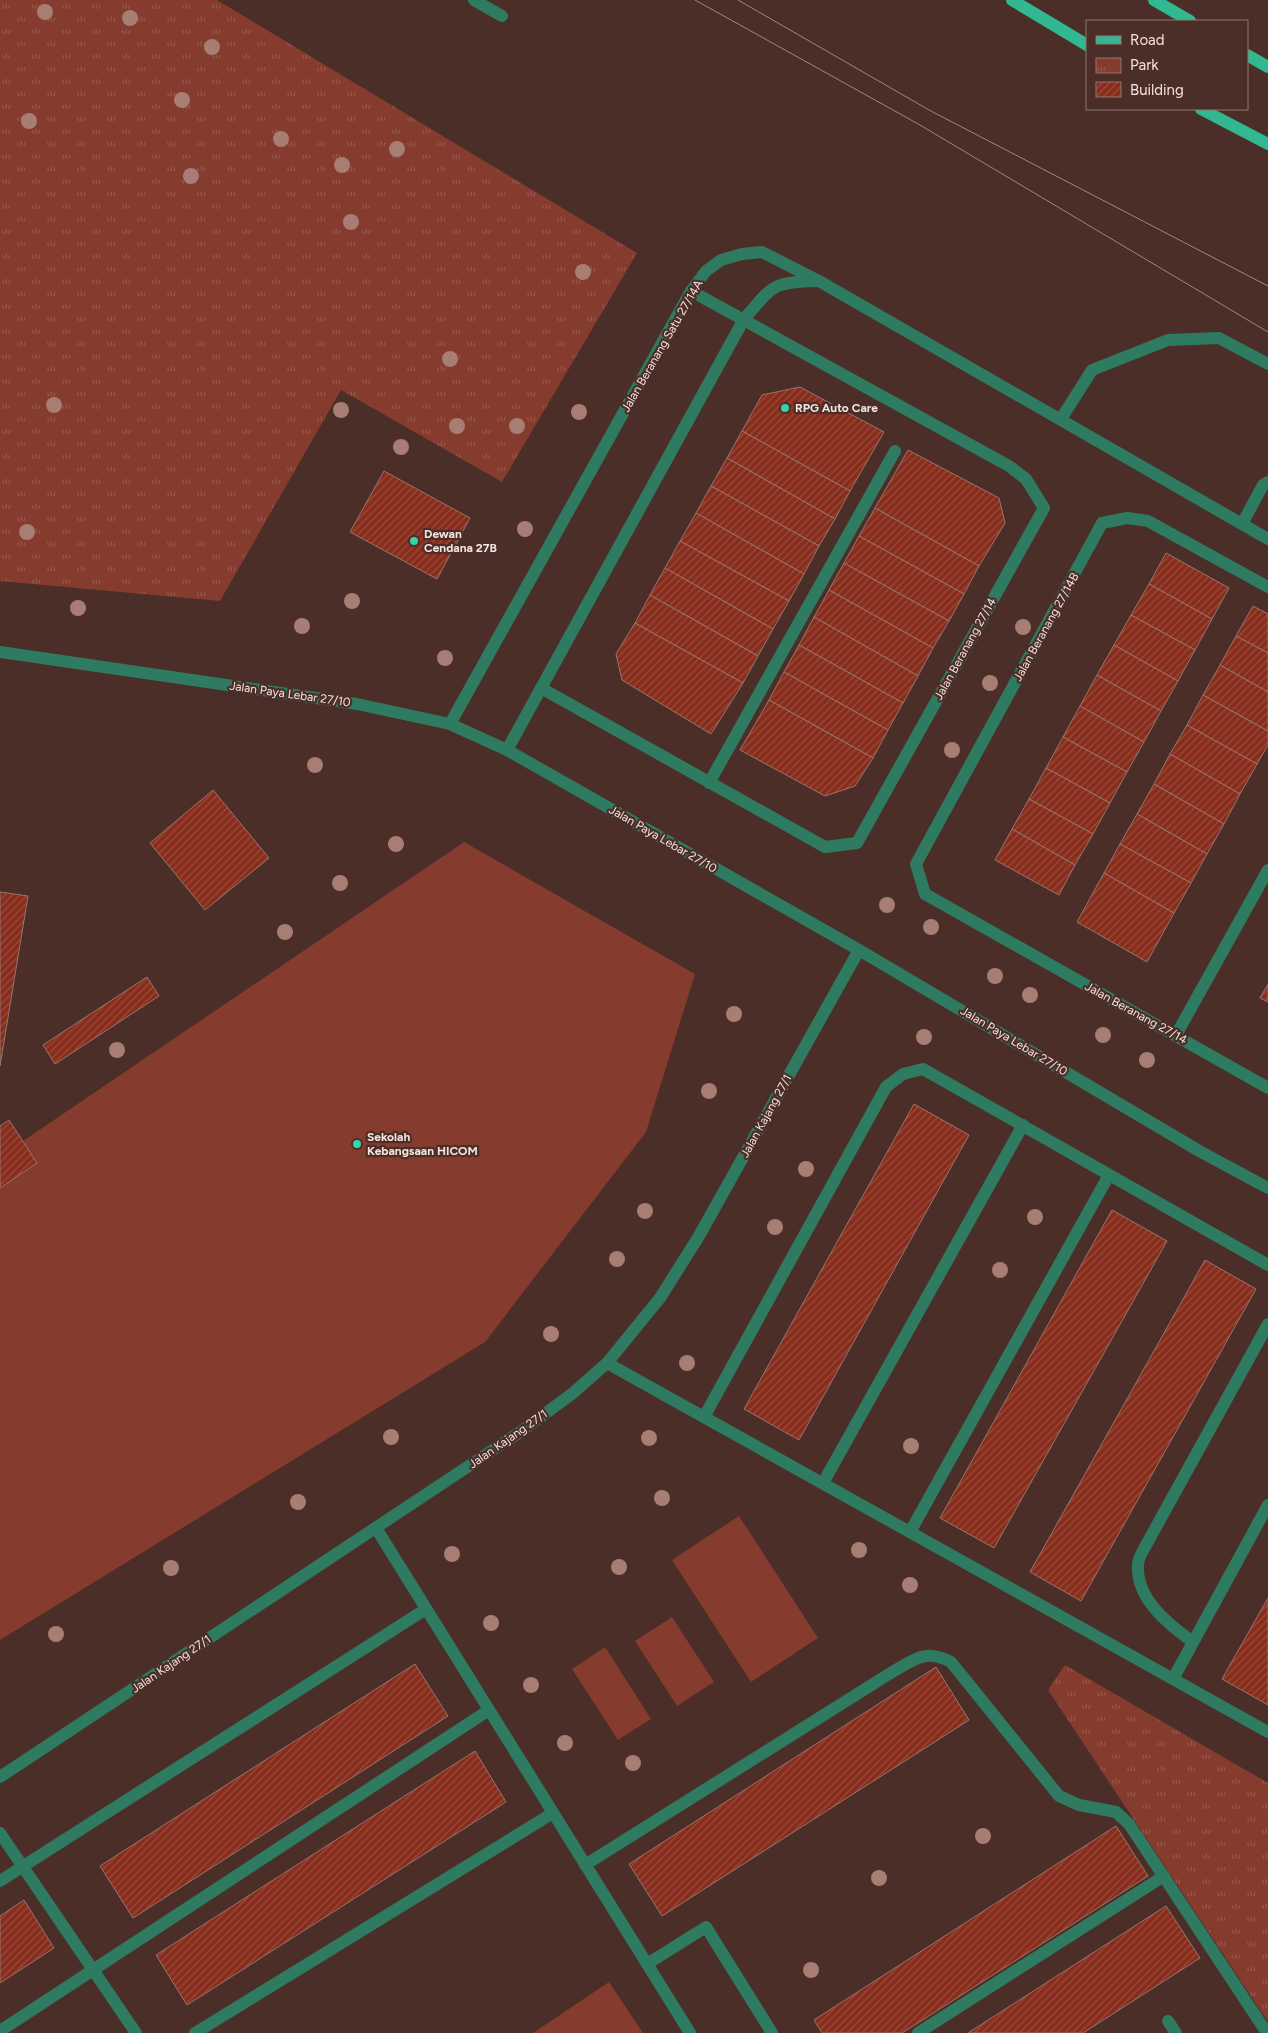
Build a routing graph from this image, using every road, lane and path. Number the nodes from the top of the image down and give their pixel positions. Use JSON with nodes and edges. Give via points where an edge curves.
{"nodes":[{"id":1,"x":474,"y":0,"type":"edge"},
{"id":2,"x":1012,"y":0,"type":"edge"},
{"id":3,"x":1154,"y":0,"type":"edge"},
{"id":4,"x":502,"y":16,"type":"dead end"},
{"id":5,"x":1188,"y":20,"type":"edge"},
{"id":6,"x":1086,"y":43,"type":"edge"},
{"id":7,"x":1248,"y":56,"type":"edge"},
{"id":8,"x":1268,"y":67,"type":"edge"},
{"id":9,"x":1203,"y":110,"type":"edge"},
{"id":10,"x":1268,"y":144,"type":"edge"},
{"id":11,"x":819,"y":281,"type":"junction"},
{"id":12,"x":691,"y":292,"type":"junction"},
{"id":13,"x":744,"y":320,"type":"junction"},
{"id":14,"x":1268,"y":364,"type":"edge"},
{"id":15,"x":1061,"y":418,"type":"junction"},
{"id":16,"x":895,"y":451,"type":"dead end"},
{"id":17,"x":1268,"y":482,"type":"edge"},
{"id":18,"x":1242,"y":524,"type":"junction"},
{"id":19,"x":1268,"y":539,"type":"edge"},
{"id":20,"x":1268,"y":587,"type":"edge"},
{"id":21,"x":0,"y":652,"type":"edge"},
{"id":22,"x":541,"y":688,"type":"junction"},
{"id":23,"x":450,"y":724,"type":"junction"},
{"id":24,"x":507,"y":750,"type":"junction"},
{"id":25,"x":710,"y":782,"type":"junction"},
{"id":26,"x":1268,"y":870,"type":"edge"},
{"id":27,"x":925,"y":894,"type":"joint"},
{"id":28,"x":859,"y":950,"type":"junction"},
{"id":29,"x":1176,"y":1035,"type":"junction"},
{"id":30,"x":1268,"y":1088,"type":"edge"},
{"id":31,"x":1023,"y":1125,"type":"junction"},
{"id":32,"x":1109,"y":1175,"type":"junction"},
{"id":33,"x":1268,"y":1188,"type":"edge"},
{"id":34,"x":1268,"y":1265,"type":"edge"},
{"id":35,"x":1268,"y":1324,"type":"edge"},
{"id":36,"x":607,"y":1363,"type":"junction"},
{"id":37,"x":704,"y":1417,"type":"junction"},
{"id":38,"x":823,"y":1483,"type":"junction"},
{"id":39,"x":1268,"y":1506,"type":"edge"},
{"id":40,"x":376,"y":1528,"type":"junction"},
{"id":41,"x":910,"y":1532,"type":"junction"},
{"id":42,"x":426,"y":1609,"type":"junction"},
{"id":43,"x":1193,"y":1642,"type":"junction"},
{"id":44,"x":1173,"y":1679,"type":"junction"},
{"id":45,"x":489,"y":1710,"type":"junction"},
{"id":46,"x":1268,"y":1732,"type":"edge"},
{"id":47,"x":0,"y":1777,"type":"edge"},
{"id":48,"x":553,"y":1813,"type":"junction"},
{"id":49,"x":0,"y":1833,"type":"edge"},
{"id":50,"x":585,"y":1865,"type":"junction"},
{"id":51,"x":23,"y":1866,"type":"junction"},
{"id":52,"x":1164,"y":1876,"type":"junction"},
{"id":53,"x":0,"y":1881,"type":"edge"},
{"id":54,"x":647,"y":1964,"type":"junction"},
{"id":55,"x":93,"y":1970,"type":"junction"},
{"id":56,"x":1168,"y":2021,"type":"dead end"},
{"id":57,"x":0,"y":2031,"type":"edge"},
{"id":58,"x":136,"y":2033,"type":"edge"},
{"id":59,"x":195,"y":2033,"type":"edge"},
{"id":60,"x":690,"y":2033,"type":"edge"},
{"id":61,"x":772,"y":2033,"type":"edge"},
{"id":62,"x":918,"y":2033,"type":"edge"},
{"id":63,"x":1176,"y":2033,"type":"edge"},
{"id":64,"x":1267,"y":2033,"type":"edge"}],
"edges":[{"from":1,"to":4,"type":"street"},
{"from":2,"to":6,"type":"main road"},
{"from":3,"to":5,"type":"main road"},
{"from":7,"to":8,"type":"main road"},
{"from":9,"to":10,"type":"main road"},
{"from":11,"to":12,"type":"street","name":"Jalan Beranang Satu 27/14A","via":[[762,252],[721,260],[706,271]]},
{"from":11,"to":13,"type":"street","via":[[788,282],[770,289]]},
{"from":11,"to":15,"type":"street","name":"Jalan Beranang Satu 27/14A"},
{"from":12,"to":13,"type":"street","name":"Jalan Beranang 27/14"},
{"from":12,"to":23,"type":"street","name":"Jalan Beranang Satu 27/14A"},
{"from":13,"to":22,"type":"street"},
{"from":13,"to":25,"type":"street","name":"Jalan Beranang 27/14","via":[[1009,466],[1026,479],[1044,508],[856,843],[825,847]]},
{"from":14,"to":15,"type":"street","via":[[1219,338],[1168,340],[1092,370]]},
{"from":15,"to":18,"type":"street","name":"Jalan Beranang Satu 27/14A"},
{"from":16,"to":25,"type":"street"},
{"from":17,"to":18,"type":"street","via":[[1262,486]]},
{"from":18,"to":19,"type":"street","name":"Jalan Beranang Satu 27/14A"},
{"from":20,"to":27,"type":"street","name":"Jalan Beranang 27/14B","via":[[1148,521],[1127,518],[1102,524],[916,864]]},
{"from":21,"to":23,"type":"street","name":"Jalan Paya Lebar 27/10","via":[[357,704]]},
{"from":22,"to":24,"type":"street"},
{"from":22,"to":25,"type":"street","name":"Jalan Beranang 27/14"},
{"from":23,"to":24,"type":"street","name":"Jalan Paya Lebar 27/10"},
{"from":24,"to":28,"type":"street","name":"Jalan Paya Lebar 27/10"},
{"from":26,"to":29,"type":"street"},
{"from":27,"to":29,"type":"street","name":"Jalan Beranang 27/14"},
{"from":28,"to":33,"type":"street","name":"Jalan Paya Lebar 27/10","via":[[1201,1152]]},
{"from":28,"to":36,"type":"street","name":"Jalan Kajang 27/1","via":[[699,1236],[660,1298]]},
{"from":29,"to":30,"type":"street","name":"Jalan Beranang 27/14"},
{"from":31,"to":32,"type":"street"},
{"from":31,"to":37,"type":"street","via":[[923,1069],[903,1074],[886,1087]]},
{"from":31,"to":38,"type":"street"},
{"from":32,"to":34,"type":"street"},
{"from":32,"to":41,"type":"street"},
{"from":35,"to":43,"type":"street","via":[[1144,1547],[1138,1564],[1139,1582],[1155,1609],[1169,1625]]},
{"from":36,"to":37,"type":"street"},
{"from":36,"to":40,"type":"street","name":"Jalan Kajang 27/1","via":[[523,1430]]},
{"from":37,"to":38,"type":"street"},
{"from":38,"to":41,"type":"street"},
{"from":39,"to":43,"type":"street"},
{"from":40,"to":42,"type":"street"},
{"from":40,"to":47,"type":"street","name":"Jalan Kajang 27/1"},
{"from":41,"to":44,"type":"street"},
{"from":42,"to":45,"type":"street"},
{"from":42,"to":51,"type":"street"},
{"from":43,"to":44,"type":"street"},
{"from":44,"to":46,"type":"street"},
{"from":45,"to":48,"type":"street"},
{"from":45,"to":55,"type":"street"},
{"from":48,"to":50,"type":"street"},
{"from":48,"to":59,"type":"street"},
{"from":49,"to":51,"type":"street"},
{"from":50,"to":52,"type":"street","via":[[889,1674],[927,1654],[938,1655],[951,1662],[1059,1796],[1116,1812],[1129,1824]]},
{"from":50,"to":54,"type":"street"},
{"from":51,"to":53,"type":"street"},
{"from":51,"to":55,"type":"street"},
{"from":52,"to":62,"type":"street"},
{"from":52,"to":64,"type":"street"},
{"from":54,"to":60,"type":"street"},
{"from":54,"to":61,"type":"street","via":[[706,1927]]},
{"from":55,"to":57,"type":"street"},
{"from":55,"to":58,"type":"street"},
{"from":56,"to":63,"type":"street"}]}
